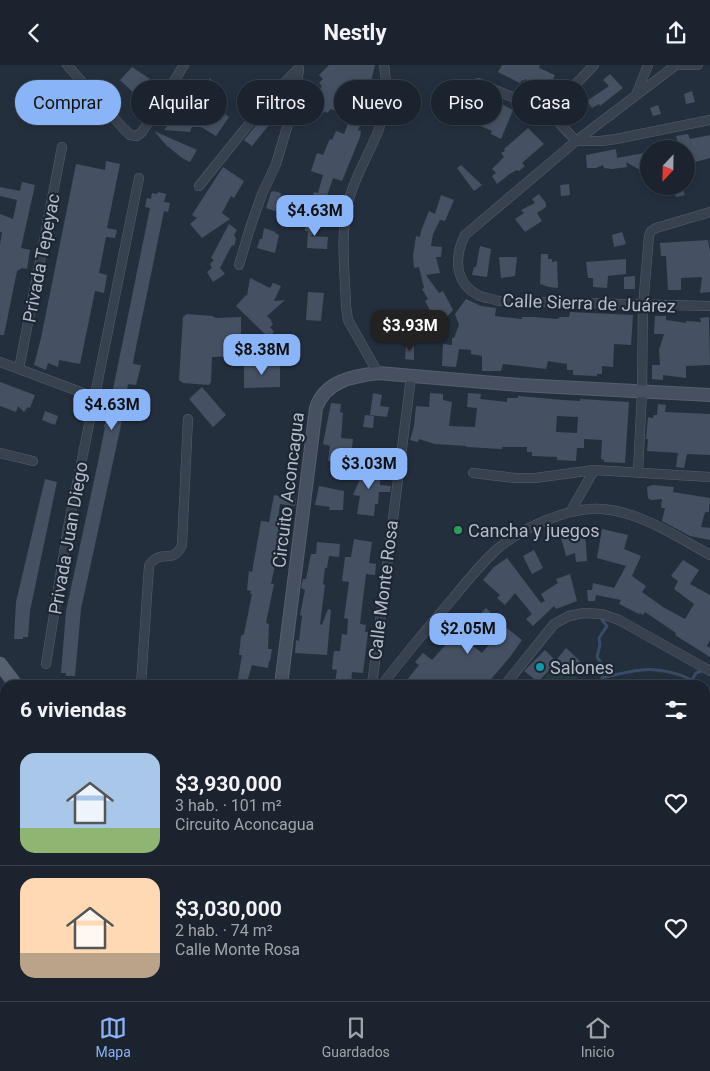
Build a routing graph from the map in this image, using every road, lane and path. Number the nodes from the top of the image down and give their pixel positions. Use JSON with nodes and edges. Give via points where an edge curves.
{"nodes":[{"id":1,"x":67,"y":65,"type":"edge"},
{"id":2,"x":184,"y":65,"type":"edge"},
{"id":3,"x":384,"y":65,"type":"edge"},
{"id":4,"x":594,"y":65,"type":"edge"},
{"id":5,"x":648,"y":65,"type":"edge"},
{"id":6,"x":676,"y":65,"type":"edge"},
{"id":7,"x":698,"y":65,"type":"edge"},
{"id":8,"x":300,"y":67,"type":"edge"},
{"id":9,"x":580,"y":80,"type":"edge"},
{"id":10,"x":636,"y":96,"type":"junction"},
{"id":11,"x":710,"y":120,"type":"edge"},
{"id":12,"x":562,"y":125,"type":"edge"},
{"id":13,"x":576,"y":141,"type":"junction"},
{"id":14,"x":62,"y":147,"type":"dead end"},
{"id":15,"x":138,"y":178,"type":"dead end"},
{"id":16,"x":199,"y":186,"type":"dead end"},
{"id":17,"x":710,"y":212,"type":"edge"},
{"id":18,"x":239,"y":265,"type":"dead end"},
{"id":19,"x":643,"y":306,"type":"junction"},
{"id":20,"x":710,"y":306,"type":"edge"},
{"id":21,"x":0,"y":362,"type":"edge"},
{"id":22,"x":19,"y":369,"type":"junction"},
{"id":23,"x":378,"y":373,"type":"junction"},
{"id":24,"x":411,"y":377,"type":"junction"},
{"id":25,"x":642,"y":391,"type":"junction"},
{"id":26,"x":710,"y":395,"type":"edge"},
{"id":27,"x":94,"y":397,"type":"junction"},
{"id":28,"x":188,"y":419,"type":"dead end"},
{"id":29,"x":0,"y":453,"type":"edge"},
{"id":30,"x":33,"y":461,"type":"dead end"},
{"id":31,"x":594,"y":470,"type":"junction"},
{"id":32,"x":638,"y":472,"type":"junction"},
{"id":33,"x":473,"y":473,"type":"dead end"},
{"id":34,"x":710,"y":477,"type":"edge"},
{"id":35,"x":571,"y":511,"type":"junction"},
{"id":36,"x":710,"y":555,"type":"edge"},
{"id":37,"x":0,"y":664,"type":"edge"},
{"id":38,"x":46,"y":664,"type":"dead end"},
{"id":39,"x":710,"y":671,"type":"edge"},
{"id":40,"x":12,"y":680,"type":"edge"},
{"id":41,"x":141,"y":680,"type":"edge"},
{"id":42,"x":282,"y":680,"type":"edge"},
{"id":43,"x":373,"y":680,"type":"edge"},
{"id":44,"x":386,"y":680,"type":"edge"},
{"id":45,"x":509,"y":680,"type":"edge"}],
"edges":[{"from":1,"to":2,"type":"street","via":[[123,129],[137,136]]},
{"from":3,"to":23,"type":"street","via":[[386,103],[348,201],[344,224],[348,320]]},
{"from":4,"to":9,"type":"street"},
{"from":5,"to":10,"type":"street"},
{"from":6,"to":7,"type":"street"},
{"from":6,"to":10,"type":"street","name":"Calle Sierra de Juárez"},
{"from":8,"to":16,"type":"street"},
{"from":8,"to":18,"type":"street","via":[[294,104],[276,164],[256,211]]},
{"from":10,"to":13,"type":"street","name":"Calle Sierra de Juárez"},
{"from":11,"to":13,"type":"street","via":[[616,139]]},
{"from":12,"to":13,"type":"street"},
{"from":13,"to":19,"type":"street","name":"Calle Sierra de Juárez","via":[[465,235],[458,248],[460,274],[467,286],[480,296],[499,301]]},
{"from":14,"to":22,"type":"street","name":"Privada Tepeyac"},
{"from":15,"to":27,"type":"street","name":"Privada Juan Diego"},
{"from":17,"to":19,"type":"street","via":[[651,231]]},
{"from":19,"to":20,"type":"street","name":"Calle Sierra de Juárez"},
{"from":19,"to":25,"type":"street"},
{"from":21,"to":22,"type":"street"},
{"from":22,"to":27,"type":"street"},
{"from":23,"to":24,"type":"street","name":"Circuito Aconcagua"},
{"from":23,"to":42,"type":"street","name":"Circuito Aconcagua","via":[[338,382],[320,398],[316,408]]},
{"from":24,"to":25,"type":"street","name":"Circuito Aconcagua"},
{"from":24,"to":43,"type":"street","name":"Calle Monte Rosa"},
{"from":25,"to":26,"type":"street","name":"Circuito Aconcagua"},
{"from":25,"to":32,"type":"street"},
{"from":27,"to":38,"type":"street","name":"Privada Juan Diego"},
{"from":28,"to":41,"type":"street","via":[[182,545],[174,556],[160,556],[149,566]]},
{"from":29,"to":30,"type":"street"},
{"from":31,"to":32,"type":"street"},
{"from":31,"to":33,"type":"street","via":[[535,478]]},
{"from":31,"to":35,"type":"street"},
{"from":32,"to":34,"type":"street"},
{"from":35,"to":36,"type":"street","via":[[601,509],[625,513]]},
{"from":35,"to":44,"type":"street","via":[[546,520],[495,551]]},
{"from":37,"to":40,"type":"main road"},
{"from":39,"to":45,"type":"street","via":[[620,620],[584,613],[554,624]]}]}
